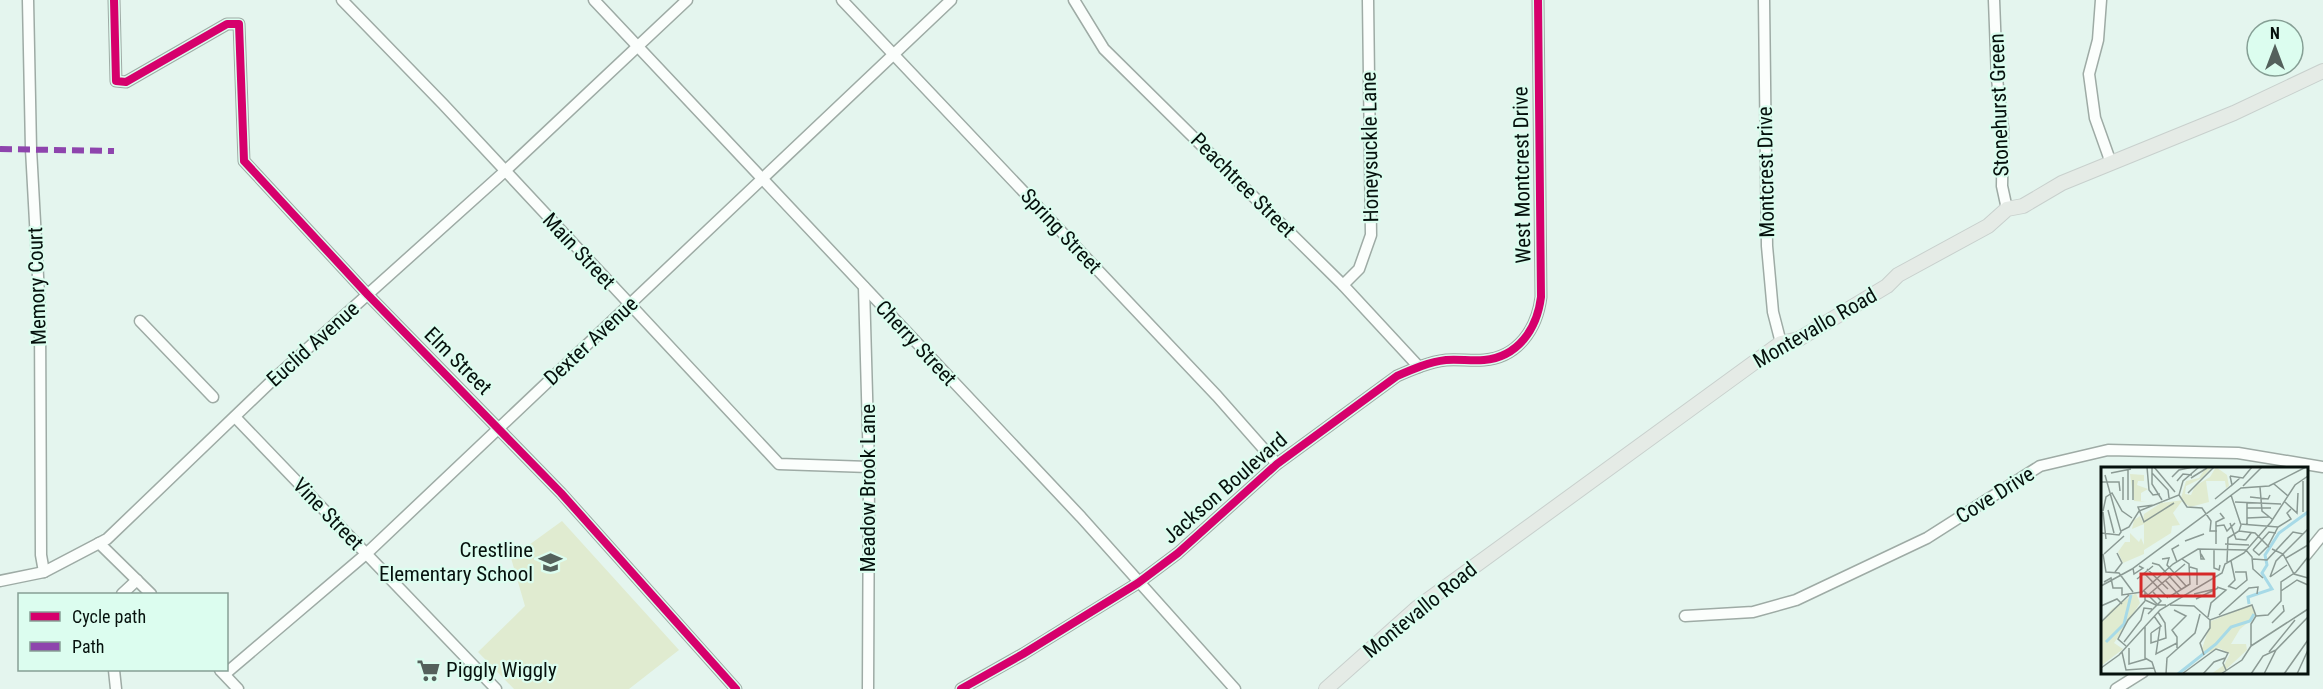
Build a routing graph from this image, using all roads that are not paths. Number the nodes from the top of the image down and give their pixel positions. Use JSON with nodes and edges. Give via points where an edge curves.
{"nodes":[{"id":1,"x":27,"y":0,"type":"edge"},
{"id":2,"x":114,"y":0,"type":"edge"},
{"id":3,"x":342,"y":0,"type":"edge"},
{"id":4,"x":594,"y":0,"type":"edge"},
{"id":5,"x":687,"y":0,"type":"edge"},
{"id":6,"x":842,"y":0,"type":"edge"},
{"id":7,"x":951,"y":0,"type":"edge"},
{"id":8,"x":1074,"y":0,"type":"edge"},
{"id":9,"x":1368,"y":0,"type":"edge"},
{"id":10,"x":1538,"y":0,"type":"edge"},
{"id":11,"x":1764,"y":0,"type":"edge"},
{"id":12,"x":1994,"y":0,"type":"edge"},
{"id":13,"x":2102,"y":0,"type":"edge"},
{"id":14,"x":637,"y":47,"type":"junction"},
{"id":15,"x":893,"y":54,"type":"junction"},
{"id":16,"x":2323,"y":71,"type":"edge"},
{"id":17,"x":2111,"y":163,"type":"junction"},
{"id":18,"x":504,"y":172,"type":"junction"},
{"id":19,"x":762,"y":179,"type":"junction"},
{"id":20,"x":2007,"y":209,"type":"junction"},
{"id":21,"x":1343,"y":285,"type":"junction"},
{"id":22,"x":864,"y":287,"type":"junction"},
{"id":23,"x":368,"y":295,"type":"junction"},
{"id":24,"x":630,"y":304,"type":"junction"},
{"id":25,"x":140,"y":321,"type":"dead end"},
{"id":26,"x":1781,"y":343,"type":"junction"},
{"id":27,"x":1521,"y":345,"type":"joint"},
{"id":28,"x":1419,"y":367,"type":"junction"},
{"id":29,"x":213,"y":398,"type":"dead end"},
{"id":30,"x":235,"y":417,"type":"junction"},
{"id":31,"x":499,"y":428,"type":"junction"},
{"id":32,"x":1277,"y":464,"type":"junction"},
{"id":33,"x":868,"y":467,"type":"junction"},
{"id":34,"x":2323,"y":467,"type":"edge"},
{"id":35,"x":2323,"y":534,"type":"edge"},
{"id":36,"x":99,"y":543,"type":"junction"},
{"id":37,"x":366,"y":554,"type":"junction"},
{"id":38,"x":2308,"y":554,"type":"edge"},
{"id":39,"x":44,"y":572,"type":"junction"},
{"id":40,"x":137,"y":580,"type":"junction"},
{"id":41,"x":0,"y":581,"type":"edge"},
{"id":42,"x":1138,"y":583,"type":"junction"},
{"id":43,"x":123,"y":593,"type":"edge"},
{"id":44,"x":150,"y":593,"type":"edge"},
{"id":45,"x":1685,"y":616,"type":"dead end"},
{"id":46,"x":228,"y":668,"type":"edge"},
{"id":47,"x":114,"y":671,"type":"edge"},
{"id":48,"x":223,"y":672,"type":"edge"},
{"id":49,"x":2140,"y":674,"type":"edge"},
{"id":50,"x":116,"y":689,"type":"edge"},
{"id":51,"x":238,"y":689,"type":"edge"},
{"id":52,"x":496,"y":689,"type":"edge"},
{"id":53,"x":736,"y":689,"type":"edge"},
{"id":54,"x":868,"y":689,"type":"edge"},
{"id":55,"x":961,"y":689,"type":"edge"},
{"id":56,"x":1235,"y":689,"type":"edge"},
{"id":57,"x":1326,"y":689,"type":"edge"},
{"id":58,"x":2116,"y":689,"type":"edge"}],
"edges":[{"from":1,"to":39,"type":"street","name":"Memory Court","via":[[40,314]]},
{"from":2,"to":23,"type":"street","name":"Elm Street","via":[[116,81],[126,82],[227,24],[238,24],[244,161]]},
{"from":3,"to":18,"type":"street","name":"Main Street"},
{"from":4,"to":14,"type":"street","name":"Cherry Street"},
{"from":5,"to":14,"type":"street","name":"Euclid Avenue"},
{"from":6,"to":15,"type":"street","name":"Spring Street"},
{"from":7,"to":15,"type":"street","name":"Dexter Avenue"},
{"from":8,"to":21,"type":"street","name":"Peachtree Street","via":[[1104,49]]},
{"from":9,"to":21,"type":"street","name":"Honeysuckle Lane","via":[[1371,235],[1359,269]]},
{"from":10,"to":27,"type":"street","name":"West Montcrest Drive","via":[[1541,297],[1539,318]]},
{"from":11,"to":26,"type":"street","name":"Montcrest Drive","via":[[1767,246],[1773,312]]},
{"from":12,"to":20,"type":"street","name":"Stonehurst Green","via":[[2003,128],[2002,186]]},
{"from":13,"to":17,"type":"street","via":[[2089,74],[2095,118]]},
{"from":14,"to":18,"type":"street","name":"Euclid Avenue"},
{"from":14,"to":19,"type":"street","name":"Cherry Street"},
{"from":15,"to":19,"type":"street","name":"Dexter Avenue"},
{"from":15,"to":32,"type":"street","name":"Spring Street","via":[[1209,387]]},
{"from":16,"to":17,"type":"main road","name":"Montevallo Road","via":[[2234,113]]},
{"from":17,"to":20,"type":"main road","name":"Montevallo Road","via":[[2062,183],[2023,206]]},
{"from":18,"to":23,"type":"street","name":"Euclid Avenue"},
{"from":18,"to":24,"type":"street","name":"Main Street"},
{"from":19,"to":22,"type":"street","name":"Cherry Street"},
{"from":19,"to":24,"type":"street","name":"Dexter Avenue"},
{"from":20,"to":26,"type":"main road","name":"Montevallo Road","via":[[1988,226],[1898,275],[1887,286],[1799,339]]},
{"from":21,"to":28,"type":"street","name":"Peachtree Street"},
{"from":22,"to":33,"type":"street","name":"Meadow Brook Lane"},
{"from":22,"to":42,"type":"street","name":"Cherry Street"},
{"from":23,"to":30,"type":"street","name":"Euclid Avenue"},
{"from":23,"to":31,"type":"street","name":"Elm Street"},
{"from":24,"to":31,"type":"street","name":"Dexter Avenue"},
{"from":24,"to":33,"type":"street","name":"Main Street","via":[[779,464]]},
{"from":25,"to":29,"type":"street"},
{"from":26,"to":57,"type":"main road","name":"Montevallo Road","via":[[1417,608]]},
{"from":27,"to":28,"type":"street","name":"Jackson Boulevard","via":[[1485,360],[1446,360]]},
{"from":28,"to":32,"type":"street","name":"Jackson Boulevard","via":[[1377,389]]},
{"from":30,"to":36,"type":"street","name":"Euclid Avenue"},
{"from":30,"to":37,"type":"street","name":"Vine Street"},
{"from":31,"to":37,"type":"street","name":"Dexter Avenue"},
{"from":31,"to":53,"type":"street","name":"Elm Street"},
{"from":32,"to":42,"type":"street","name":"Jackson Boulevard","via":[[1178,553]]},
{"from":33,"to":54,"type":"street","name":"Meadow Brook Lane"},
{"from":34,"to":45,"type":"street","name":"Cove Drive","via":[[2238,453],[2108,450],[2040,466],[1927,538],[1796,600],[1753,612]]},
{"from":35,"to":38,"type":"street"},
{"from":36,"to":39,"type":"street","name":"Euclid Avenue"},
{"from":36,"to":40,"type":"street"},
{"from":37,"to":46,"type":"street","name":"Dexter Avenue"},
{"from":37,"to":52,"type":"street","name":"Vine Street"},
{"from":39,"to":41,"type":"street","name":"Euclid Avenue"},
{"from":40,"to":43,"type":"street"},
{"from":40,"to":44,"type":"street"},
{"from":42,"to":55,"type":"street","name":"Jackson Boulevard"},
{"from":42,"to":56,"type":"street","name":"Cherry Street"},
{"from":47,"to":50,"type":"street"},
{"from":48,"to":51,"type":"street"},
{"from":49,"to":58,"type":"street"}]}
